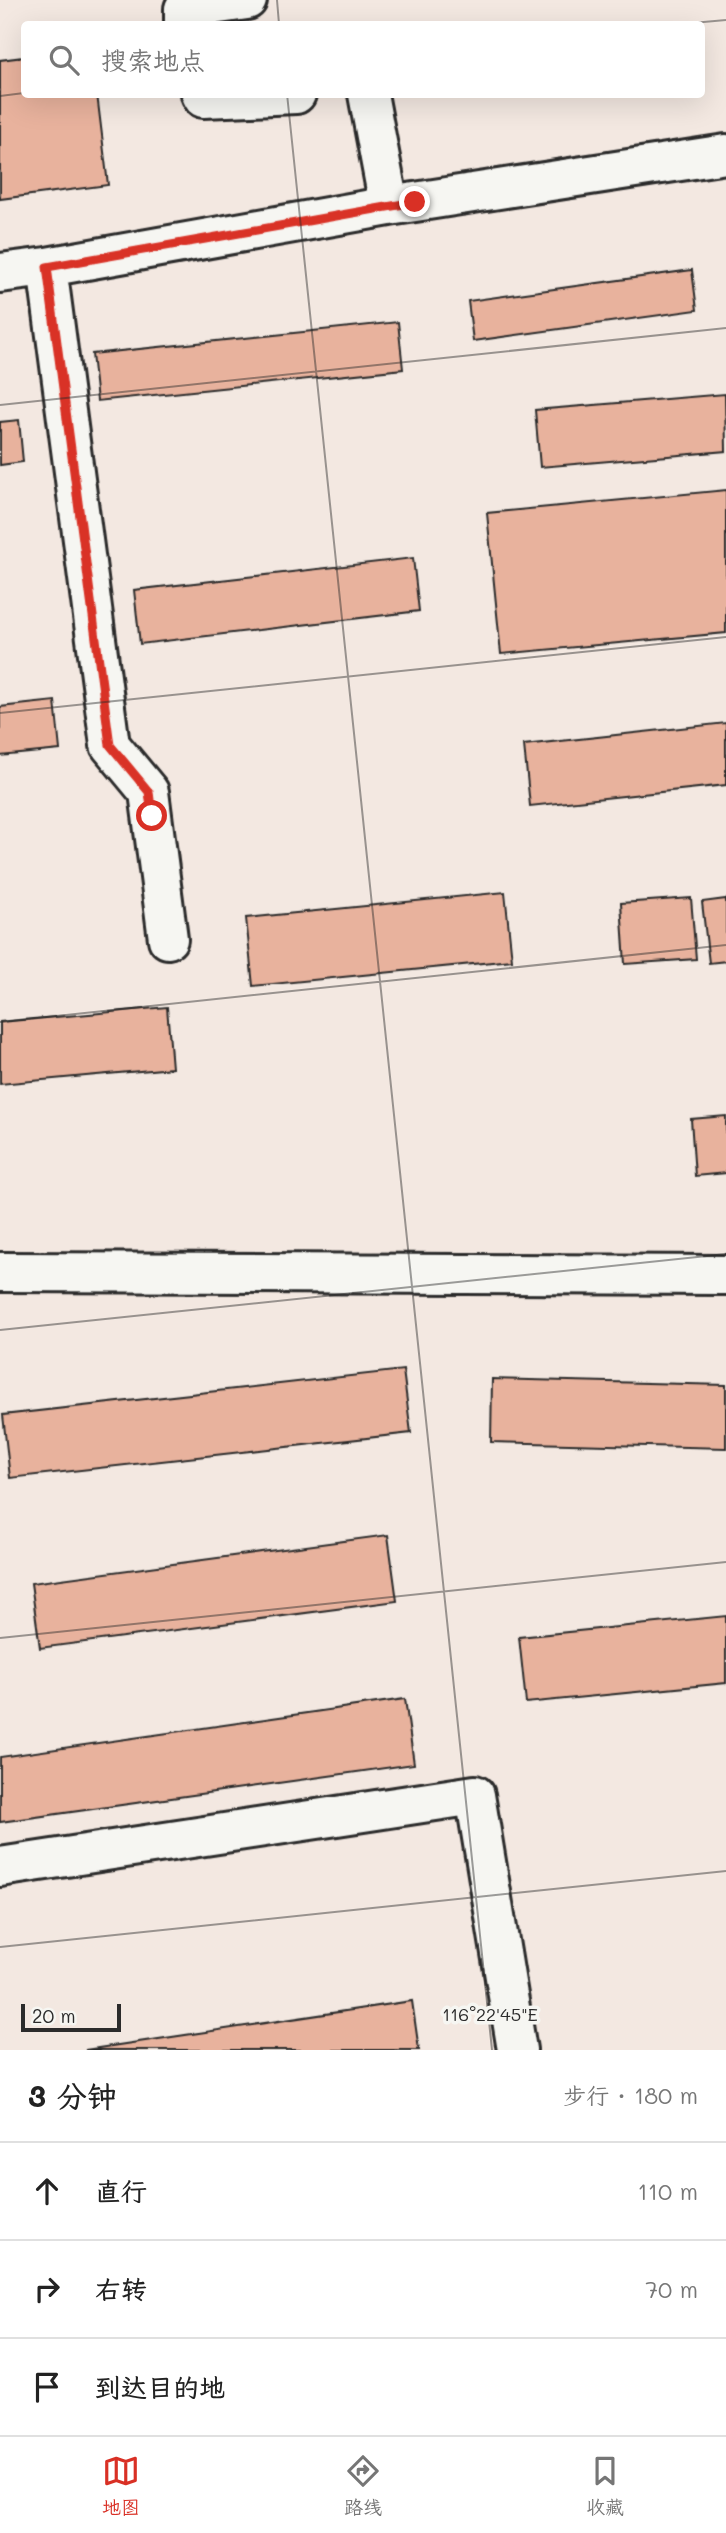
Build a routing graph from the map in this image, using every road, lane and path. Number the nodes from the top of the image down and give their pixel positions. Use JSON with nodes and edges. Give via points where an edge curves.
{"nodes":[{"id":1,"x":247,"y":0,"type":"edge"},
{"id":2,"x":184,"y":21,"type":"edge"},
{"id":3,"x":369,"y":98,"type":"edge"},
{"id":4,"x":726,"y":154,"type":"edge"},
{"id":5,"x":388,"y":206,"type":"junction"},
{"id":6,"x":47,"y":267,"type":"junction"},
{"id":7,"x":0,"y":273,"type":"edge"},
{"id":8,"x":168,"y":939,"type":"dead end"},
{"id":9,"x":0,"y":1272,"type":"edge"},
{"id":10,"x":726,"y":1275,"type":"edge"},
{"id":11,"x":0,"y":1867,"type":"edge"},
{"id":12,"x":517,"y":2050,"type":"edge"}],
"edges":[{"from":1,"to":2,"type":"street","via":[[184,9]]},
{"from":3,"to":5,"type":"street"},
{"from":4,"to":5,"type":"street"},
{"from":5,"to":6,"type":"street"},
{"from":6,"to":7,"type":"street"},
{"from":6,"to":8,"type":"street","via":[[110,745],[149,792]]},
{"from":9,"to":10,"type":"street"},
{"from":11,"to":12,"type":"street","via":[[475,1795]]}]}
